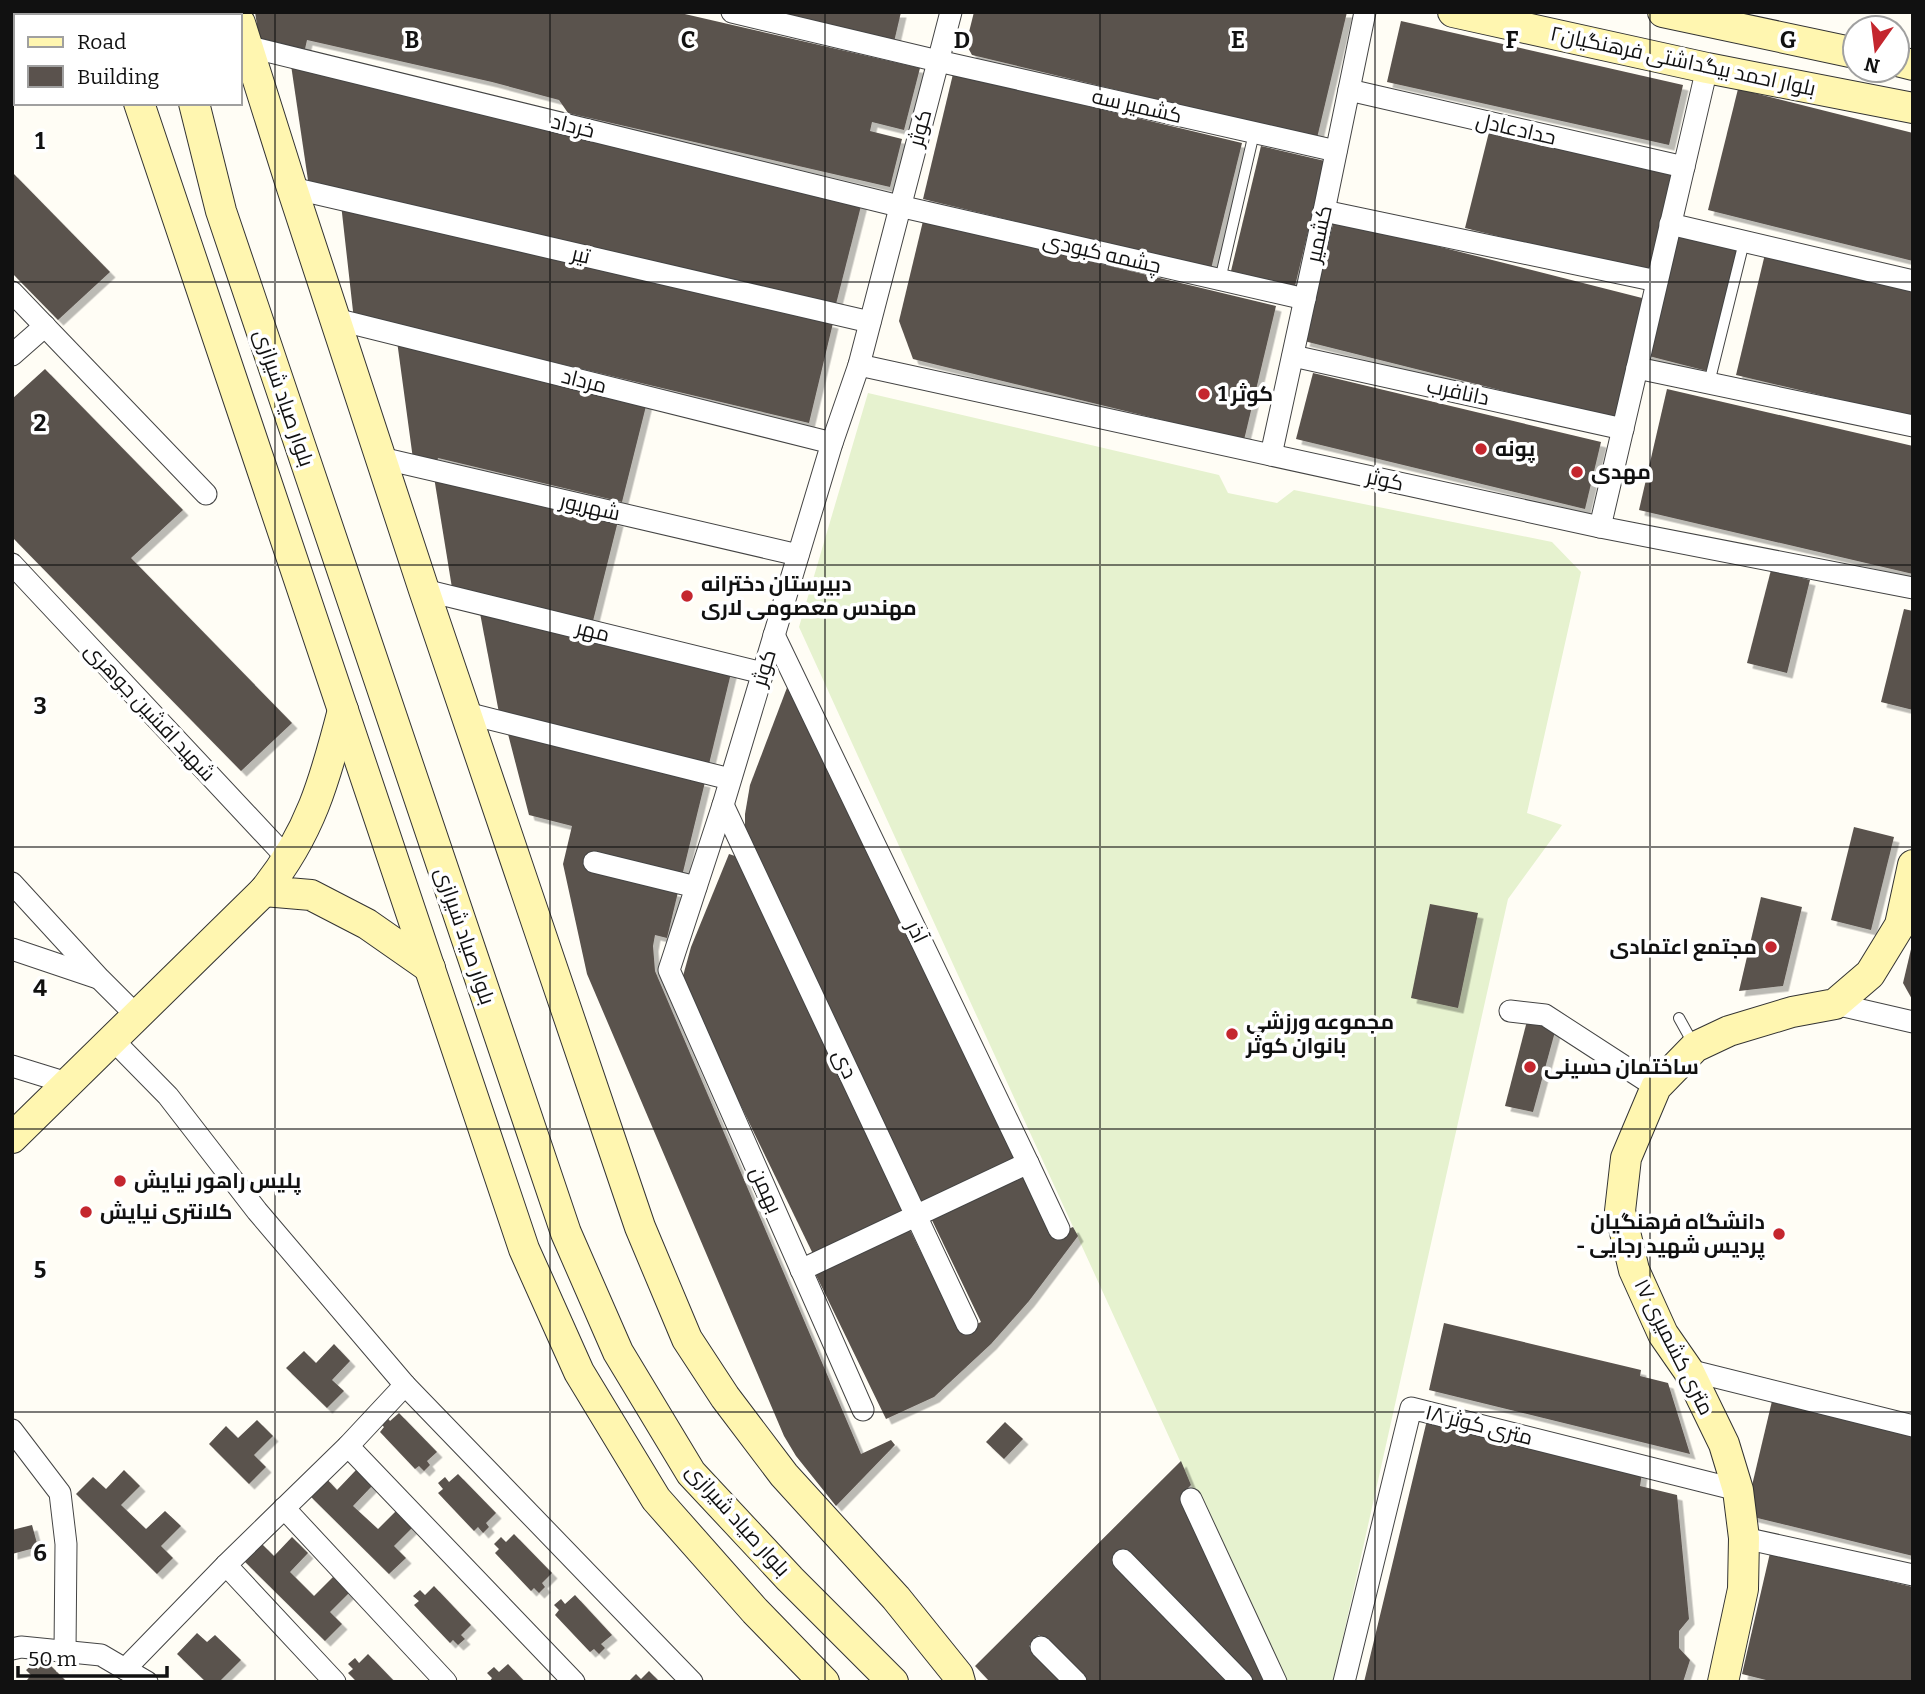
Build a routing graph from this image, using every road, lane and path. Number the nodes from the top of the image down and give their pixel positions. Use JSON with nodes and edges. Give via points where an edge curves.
{"nodes":[{"id":1,"x":732,"y":12,"type":"edge"},
{"id":2,"x":951,"y":12,"type":"edge"},
{"id":3,"x":1365,"y":12,"type":"edge"},
{"id":4,"x":1453,"y":12,"type":"edge"},
{"id":5,"x":1669,"y":13,"type":"edge"},
{"id":6,"x":243,"y":34,"type":"edge"},
{"id":7,"x":1824,"y":46,"type":"junction"},
{"id":8,"x":1841,"y":49,"type":"edge"},
{"id":9,"x":938,"y":61,"type":"junction"},
{"id":10,"x":1707,"y":68,"type":"junction"},
{"id":11,"x":1814,"y":89,"type":"junction"},
{"id":12,"x":1349,"y":90,"type":"junction"},
{"id":13,"x":252,"y":98,"type":"edge"},
{"id":14,"x":139,"y":105,"type":"edge"},
{"id":15,"x":194,"y":105,"type":"edge"},
{"id":16,"x":1913,"y":108,"type":"edge"},
{"id":17,"x":1254,"y":133,"type":"junction"},
{"id":18,"x":1336,"y":151,"type":"junction"},
{"id":19,"x":1684,"y":167,"type":"junction"},
{"id":20,"x":292,"y":188,"type":"junction"},
{"id":21,"x":899,"y":206,"type":"junction"},
{"id":22,"x":1324,"y":211,"type":"junction"},
{"id":23,"x":1670,"y":224,"type":"junction"},
{"id":24,"x":1744,"y":242,"type":"junction"},
{"id":25,"x":1220,"y":280,"type":"junction"},
{"id":26,"x":1657,"y":281,"type":"junction"},
{"id":27,"x":1913,"y":281,"type":"edge"},
{"id":28,"x":12,"y":292,"type":"edge"},
{"id":29,"x":1305,"y":299,"type":"junction"},
{"id":30,"x":335,"y":319,"type":"junction"},
{"id":31,"x":870,"y":322,"type":"junction"},
{"id":32,"x":45,"y":326,"type":"junction"},
{"id":33,"x":12,"y":355,"type":"edge"},
{"id":34,"x":1293,"y":356,"type":"junction"},
{"id":35,"x":859,"y":365,"type":"junction"},
{"id":36,"x":1637,"y":368,"type":"junction"},
{"id":37,"x":1709,"y":383,"type":"junction"},
{"id":38,"x":1913,"y":426,"type":"edge"},
{"id":39,"x":1623,"y":429,"type":"junction"},
{"id":40,"x":832,"y":443,"type":"junction"},
{"id":41,"x":1271,"y":455,"type":"junction"},
{"id":42,"x":381,"y":458,"type":"junction"},
{"id":43,"x":206,"y":494,"type":"dead end"},
{"id":44,"x":1600,"y":527,"type":"junction"},
{"id":45,"x":798,"y":555,"type":"junction"},
{"id":46,"x":12,"y":564,"type":"edge"},
{"id":47,"x":1913,"y":588,"type":"edge"},
{"id":48,"x":424,"y":590,"type":"junction"},
{"id":49,"x":774,"y":635,"type":"junction"},
{"id":50,"x":763,"y":673,"type":"junction"},
{"id":51,"x":343,"y":710,"type":"junction"},
{"id":52,"x":466,"y":713,"type":"junction"},
{"id":53,"x":730,"y":779,"type":"junction"},
{"id":54,"x":723,"y":805,"type":"junction"},
{"id":55,"x":288,"y":859,"type":"junction"},
{"id":56,"x":594,"y":862,"type":"dead end"},
{"id":57,"x":1913,"y":865,"type":"edge"},
{"id":58,"x":12,"y":883,"type":"edge"},
{"id":59,"x":696,"y":887,"type":"junction"},
{"id":60,"x":264,"y":891,"type":"junction"},
{"id":61,"x":1906,"y":926,"type":"edge"},
{"id":62,"x":12,"y":949,"type":"edge"},
{"id":63,"x":430,"y":968,"type":"junction"},
{"id":64,"x":668,"y":970,"type":"joint"},
{"id":65,"x":100,"y":979,"type":"junction"},
{"id":66,"x":1835,"y":1004,"type":"junction"},
{"id":67,"x":1510,"y":1011,"type":"dead end"},
{"id":68,"x":137,"y":1016,"type":"junction"},
{"id":69,"x":1679,"y":1018,"type":"dead end"},
{"id":70,"x":1913,"y":1022,"type":"edge"},
{"id":71,"x":113,"y":1040,"type":"junction"},
{"id":72,"x":1695,"y":1047,"type":"junction"},
{"id":73,"x":12,"y":1066,"type":"edge"},
{"id":74,"x":67,"y":1083,"type":"junction"},
{"id":75,"x":1657,"y":1087,"type":"junction"},
{"id":76,"x":12,"y":1138,"type":"edge"},
{"id":77,"x":1028,"y":1163,"type":"junction"},
{"id":78,"x":916,"y":1216,"type":"junction"},
{"id":79,"x":1059,"y":1229,"type":"dead end"},
{"id":80,"x":801,"y":1270,"type":"junction"},
{"id":81,"x":967,"y":1324,"type":"dead end"},
{"id":82,"x":1688,"y":1370,"type":"junction"},
{"id":83,"x":405,"y":1385,"type":"junction"},
{"id":84,"x":863,"y":1410,"type":"dead end"},
{"id":85,"x":1913,"y":1426,"type":"edge"},
{"id":86,"x":12,"y":1430,"type":"edge"},
{"id":87,"x":348,"y":1446,"type":"junction"},
{"id":88,"x":1738,"y":1490,"type":"junction"},
{"id":89,"x":1191,"y":1499,"type":"dead end"},
{"id":90,"x":284,"y":1508,"type":"junction"},
{"id":91,"x":1744,"y":1538,"type":"junction"},
{"id":92,"x":1123,"y":1560,"type":"dead end"},
{"id":93,"x":226,"y":1565,"type":"junction"},
{"id":94,"x":1913,"y":1575,"type":"edge"},
{"id":95,"x":790,"y":1579,"type":"junction"},
{"id":96,"x":755,"y":1611,"type":"junction"},
{"id":97,"x":1041,"y":1647,"type":"dead end"},
{"id":98,"x":12,"y":1649,"type":"edge"},
{"id":99,"x":65,"y":1651,"type":"junction"},
{"id":100,"x":125,"y":1669,"type":"junction"},
{"id":101,"x":147,"y":1682,"type":"edge"},
{"id":102,"x":335,"y":1682,"type":"edge"},
{"id":103,"x":446,"y":1682,"type":"edge"},
{"id":104,"x":574,"y":1682,"type":"edge"},
{"id":105,"x":692,"y":1682,"type":"edge"},
{"id":106,"x":824,"y":1682,"type":"edge"},
{"id":107,"x":893,"y":1682,"type":"edge"},
{"id":108,"x":960,"y":1682,"type":"edge"},
{"id":109,"x":1076,"y":1682,"type":"edge"},
{"id":110,"x":1242,"y":1682,"type":"edge"},
{"id":111,"x":1276,"y":1682,"type":"edge"},
{"id":112,"x":1344,"y":1682,"type":"edge"},
{"id":113,"x":1723,"y":1682,"type":"edge"}],
"edges":[{"from":1,"to":9,"type":"street","name":"کشمیر سه"},
{"from":2,"to":9,"type":"street","name":"کوثر"},
{"from":3,"to":12,"type":"street","name":"کشمیر"},
{"from":4,"to":10,"type":"main road","name":"بلوار احمد بیگداشتی فرهنگیان۲"},
{"from":5,"to":7,"type":"main road","name":"بلوار احمد بیگداشتی فرهنگیان۲"},
{"from":6,"to":13,"type":"main road"},
{"from":6,"to":21,"type":"street","name":"خرداد"},
{"from":7,"to":8,"type":"main road","name":"بلوار احمد بیگداشتی فرهنگیان۲"},
{"from":7,"to":11,"type":"main road"},
{"from":9,"to":17,"type":"street","name":"کشمیر سه"},
{"from":9,"to":21,"type":"street","name":"کوثر"},
{"from":10,"to":11,"type":"main road","name":"بلوار احمد بیگداشتی فرهنگیان۲"},
{"from":10,"to":19,"type":"street"},
{"from":11,"to":16,"type":"main road","name":"بلوار احمد بیگداشتی فرهنگیان۲"},
{"from":12,"to":18,"type":"street","name":"کشمیر"},
{"from":12,"to":19,"type":"street","name":"حدادعادل"},
{"from":13,"to":20,"type":"main road"},
{"from":14,"to":51,"type":"main road","name":"بلوار صیاد شیرازی"},
{"from":15,"to":95,"type":"main road","name":"بلوار صیاد شیرازی","via":[[221,211],[566,1233],[618,1352],[691,1473]]},
{"from":17,"to":18,"type":"street","name":"کشمیر سه"},
{"from":17,"to":25,"type":"lane"},
{"from":18,"to":22,"type":"street","name":"کشمیر"},
{"from":19,"to":23,"type":"street"},
{"from":20,"to":30,"type":"main road"},
{"from":20,"to":31,"type":"street","name":"تیر"},
{"from":21,"to":25,"type":"street","name":"چشمه کبودی"},
{"from":21,"to":31,"type":"street","name":"کوثر"},
{"from":22,"to":26,"type":"street"},
{"from":22,"to":29,"type":"street","name":"کشمیر"},
{"from":23,"to":24,"type":"street"},
{"from":23,"to":26,"type":"street"},
{"from":24,"to":27,"type":"street"},
{"from":24,"to":37,"type":"lane"},
{"from":25,"to":29,"type":"street","name":"چشمه کبودی"},
{"from":26,"to":36,"type":"street"},
{"from":28,"to":32,"type":"street"},
{"from":29,"to":34,"type":"street","name":"کشمیر"},
{"from":30,"to":40,"type":"street","name":"مرداد"},
{"from":30,"to":42,"type":"main road"},
{"from":31,"to":35,"type":"street","name":"کوثر"},
{"from":32,"to":33,"type":"street"},
{"from":32,"to":43,"type":"street"},
{"from":34,"to":39,"type":"street","name":"دانافرب"},
{"from":34,"to":41,"type":"street","name":"کشمیر"},
{"from":35,"to":40,"type":"street","name":"کوثر"},
{"from":35,"to":41,"type":"street","name":"کوثر"},
{"from":36,"to":37,"type":"street"},
{"from":36,"to":39,"type":"street"},
{"from":37,"to":38,"type":"street"},
{"from":39,"to":44,"type":"street"},
{"from":40,"to":45,"type":"street","name":"کوثر"},
{"from":41,"to":44,"type":"street","name":"کوثر"},
{"from":42,"to":45,"type":"street","name":"شهریور"},
{"from":42,"to":48,"type":"main road"},
{"from":44,"to":47,"type":"street","name":"کوثر"},
{"from":45,"to":49,"type":"street","name":"کوثر"},
{"from":46,"to":55,"type":"street","name":"شهید افشین جوهری"},
{"from":48,"to":50,"type":"street","name":"مهر"},
{"from":48,"to":52,"type":"main road"},
{"from":49,"to":50,"type":"street","name":"کوثر"},
{"from":49,"to":77,"type":"street","name":"آذر"},
{"from":50,"to":53,"type":"street","name":"کوثر"},
{"from":51,"to":55,"type":"main road","via":[[326,774]]},
{"from":51,"to":63,"type":"main road","name":"بلوار صیاد شیرازی"},
{"from":52,"to":53,"type":"street"},
{"from":52,"to":108,"type":"main road","via":[[640,1227],[688,1339],[784,1475],[896,1598]]},
{"from":53,"to":54,"type":"street","name":"کوثر"},
{"from":54,"to":59,"type":"street","name":"کوثر"},
{"from":54,"to":78,"type":"street","name":"دی"},
{"from":55,"to":60,"type":"main road"},
{"from":56,"to":59,"type":"street"},
{"from":57,"to":61,"type":"main road"},
{"from":58,"to":65,"type":"street"},
{"from":59,"to":64,"type":"street","name":"کوثر"},
{"from":60,"to":63,"type":"main road","via":[[311,895],[367,924]]},
{"from":60,"to":68,"type":"main road"},
{"from":61,"to":66,"type":"main road","via":[[1870,974]]},
{"from":62,"to":65,"type":"street"},
{"from":63,"to":96,"type":"main road","name":"بلوار صیاد شیرازی","via":[[524,1249],[579,1372],[656,1499]]},
{"from":64,"to":80,"type":"street","name":"بهمن"},
{"from":65,"to":68,"type":"street"},
{"from":66,"to":70,"type":"street"},
{"from":66,"to":72,"type":"main road","name":"۱۷ متری کشمیری","via":[[1729,1031]]},
{"from":67,"to":75,"type":"street","via":[[1545,1015]]},
{"from":68,"to":71,"type":"main road"},
{"from":69,"to":72,"type":"lane"},
{"from":71,"to":74,"type":"main road"},
{"from":71,"to":83,"type":"street","via":[[168,1096],[257,1211]]},
{"from":72,"to":75,"type":"main road","name":"۱۷ متری کشمیری"},
{"from":73,"to":74,"type":"street"},
{"from":74,"to":76,"type":"main road"},
{"from":75,"to":82,"type":"main road","name":"۱۷ متری کشمیری","via":[[1626,1158],[1620,1211],[1634,1270],[1663,1334]]},
{"from":77,"to":78,"type":"street"},
{"from":77,"to":79,"type":"street","name":"آذر"},
{"from":78,"to":80,"type":"street"},
{"from":78,"to":81,"type":"street","name":"دی"},
{"from":80,"to":84,"type":"street","name":"بهمن"},
{"from":82,"to":85,"type":"street"},
{"from":82,"to":88,"type":"main road","name":"۱۷ متری کشمیری","via":[[1724,1444]]},
{"from":83,"to":87,"type":"street"},
{"from":83,"to":105,"type":"street"},
{"from":86,"to":99,"type":"street","via":[[60,1493],[66,1544]]},
{"from":87,"to":90,"type":"street"},
{"from":87,"to":104,"type":"street"},
{"from":88,"to":91,"type":"main road","name":"۱۷ متری کشمیری"},
{"from":88,"to":112,"type":"street","name":"۱۸ متری کوثر","via":[[1411,1408]]},
{"from":89,"to":111,"type":"street"},
{"from":90,"to":93,"type":"street"},
{"from":90,"to":103,"type":"street"},
{"from":91,"to":94,"type":"street"},
{"from":91,"to":113,"type":"main road","name":"۱۷ متری کشمیری","via":[[1743,1589]]},
{"from":92,"to":110,"type":"street"},
{"from":93,"to":100,"type":"street"},
{"from":93,"to":102,"type":"street"},
{"from":95,"to":96,"type":"main road"},
{"from":95,"to":107,"type":"main road","name":"بلوار صیاد شیرازی"},
{"from":96,"to":106,"type":"main road","name":"بلوار صیاد شیرازی"},
{"from":97,"to":109,"type":"street"},
{"from":98,"to":99,"type":"street"},
{"from":99,"to":100,"type":"street","via":[[101,1655]]},
{"from":100,"to":101,"type":"street"}]}
